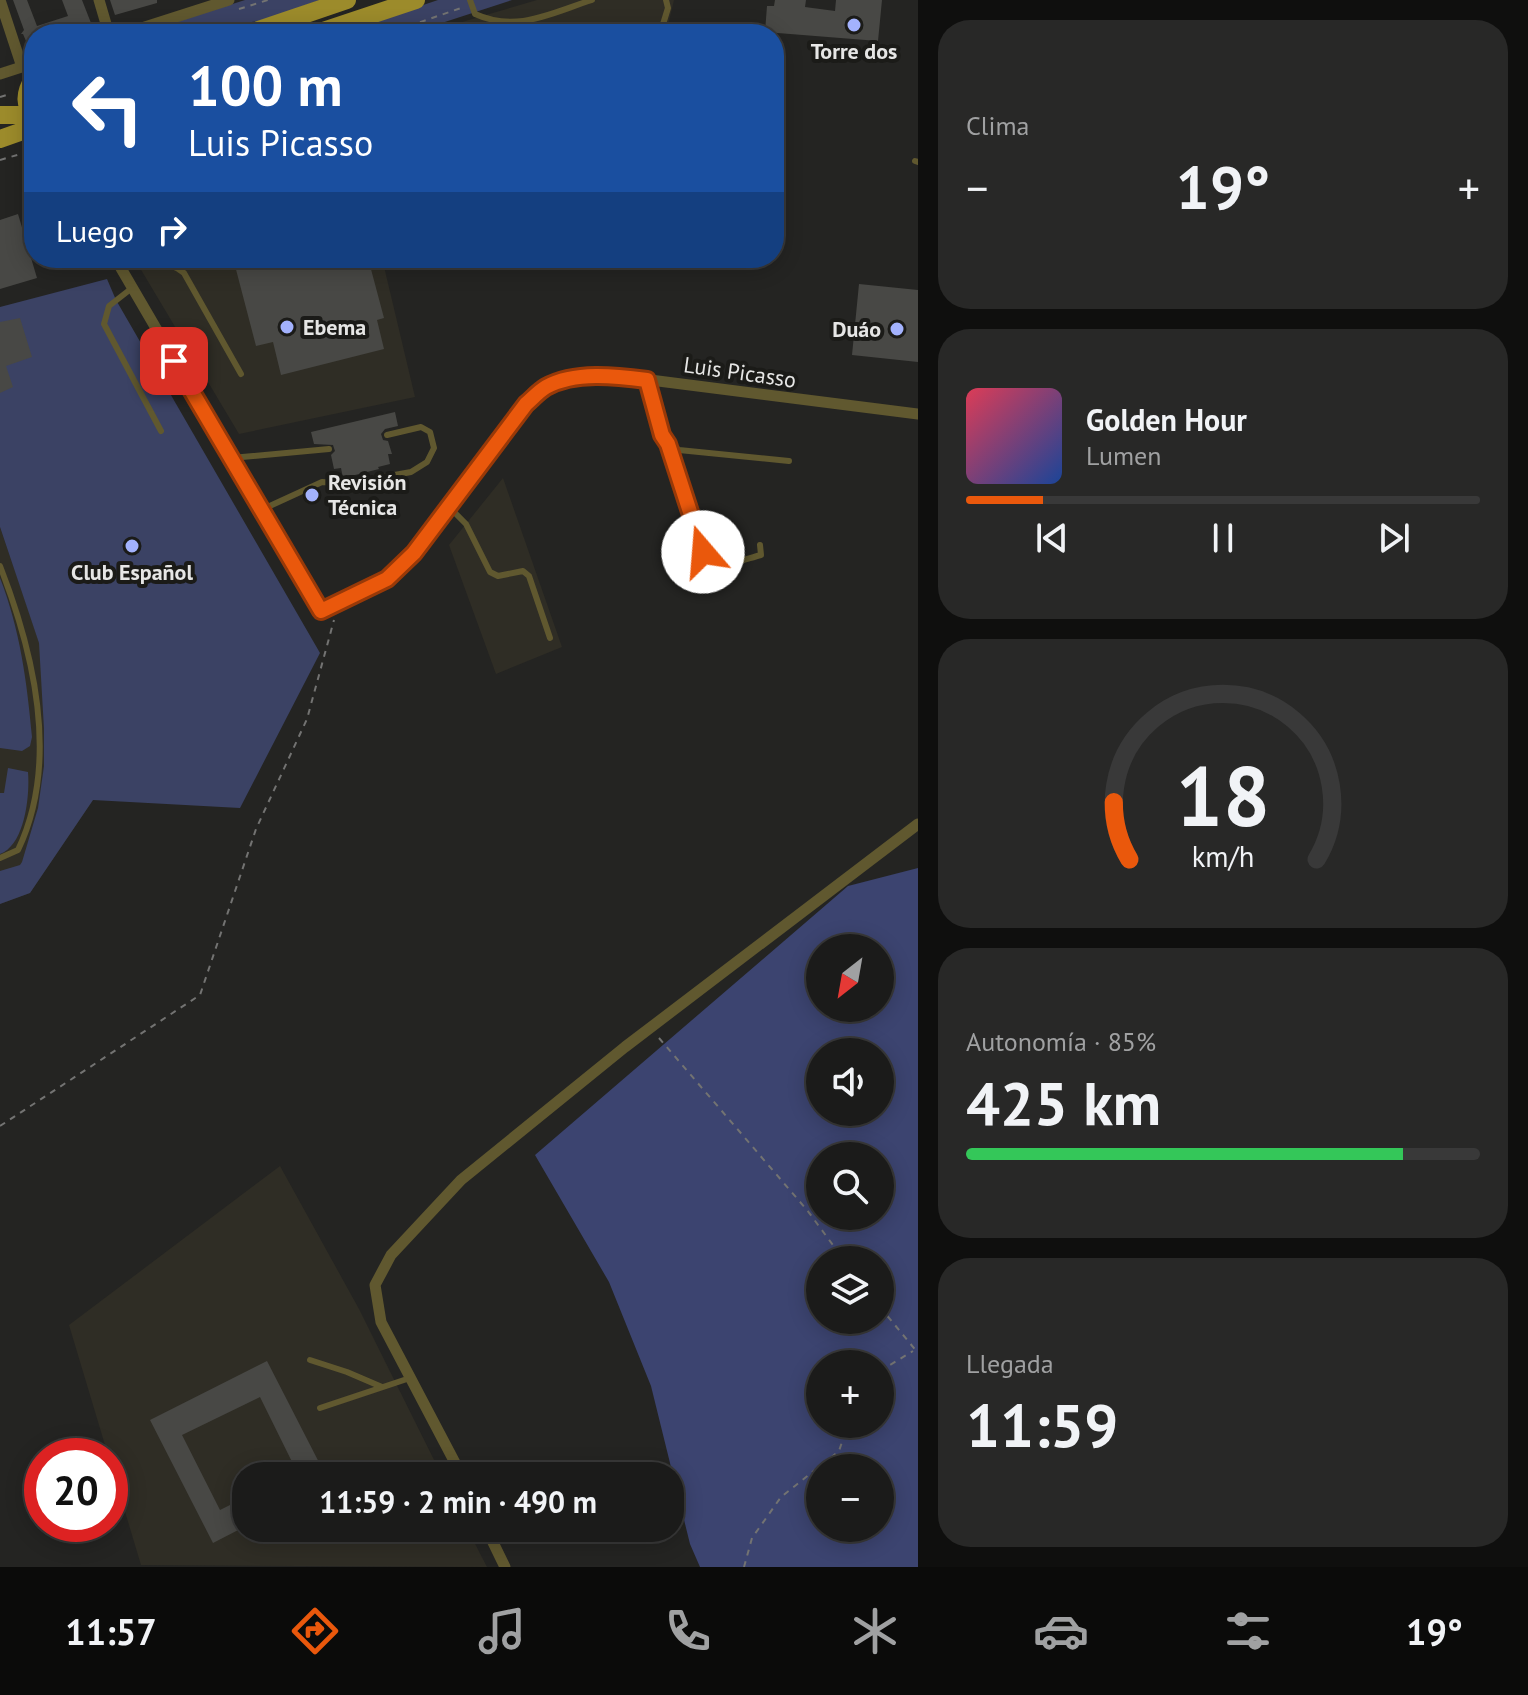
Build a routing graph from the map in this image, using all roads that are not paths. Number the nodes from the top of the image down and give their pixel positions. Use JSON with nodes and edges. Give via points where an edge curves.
{"nodes":[{"id":1,"x":0,"y":0,"type":"edge"},
{"id":2,"x":99,"y":0,"type":"edge"},
{"id":3,"x":229,"y":0,"type":"edge"},
{"id":4,"x":347,"y":0,"type":"edge"},
{"id":5,"x":416,"y":0,"type":"edge"},
{"id":6,"x":592,"y":0,"type":"edge"},
{"id":7,"x":666,"y":0,"type":"edge"},
{"id":8,"x":470,"y":2,"type":"edge"},
{"id":9,"x":106,"y":24,"type":"edge"},
{"id":10,"x":154,"y":24,"type":"edge"},
{"id":11,"x":277,"y":24,"type":"edge"},
{"id":12,"x":344,"y":24,"type":"edge"},
{"id":13,"x":663,"y":24,"type":"edge"},
{"id":14,"x":0,"y":74,"type":"edge"},
{"id":15,"x":24,"y":75,"type":"edge"},
{"id":16,"x":24,"y":92,"type":"edge"},
{"id":17,"x":24,"y":101,"type":"edge"},
{"id":18,"x":24,"y":106,"type":"edge"},
{"id":19,"x":0,"y":115,"type":"edge"},
{"id":20,"x":0,"y":139,"type":"edge"},
{"id":21,"x":120,"y":268,"type":"edge"},
{"id":22,"x":178,"y":268,"type":"edge"},
{"id":23,"x":132,"y":288,"type":"junction"},
{"id":24,"x":241,"y":374,"type":"dead end"},
{"id":25,"x":647,"y":380,"type":"junction"},
{"id":26,"x":918,"y":414,"type":"edge"},
{"id":27,"x":161,"y":431,"type":"dead end"},
{"id":28,"x":387,"y":435,"type":"dead end"},
{"id":29,"x":668,"y":444,"type":"junction"},
{"id":30,"x":329,"y":449,"type":"dead end"},
{"id":31,"x":231,"y":458,"type":"junction"},
{"id":32,"x":789,"y":461,"type":"dead end"},
{"id":33,"x":449,"y":507,"type":"junction"},
{"id":34,"x":261,"y":510,"type":"junction"},
{"id":35,"x":760,"y":545,"type":"dead end"},
{"id":36,"x":0,"y":566,"type":"edge"},
{"id":37,"x":550,"y":638,"type":"dead end"},
{"id":38,"x":918,"y":824,"type":"edge"},
{"id":39,"x":0,"y":858,"type":"edge"},
{"id":40,"x":310,"y":1360,"type":"dead end"},
{"id":41,"x":410,"y":1378,"type":"junction"},
{"id":42,"x":382,"y":1387,"type":"junction"},
{"id":43,"x":320,"y":1408,"type":"dead end"},
{"id":44,"x":455,"y":1462,"type":"edge"},
{"id":45,"x":493,"y":1542,"type":"edge"},
{"id":46,"x":505,"y":1567,"type":"edge"}],
"edges":[{"from":1,"to":15,"type":"street"},
{"from":2,"to":9,"type":"street"},
{"from":3,"to":10,"type":"street"},
{"from":4,"to":11,"type":"main road"},
{"from":5,"to":12,"type":"main road"},
{"from":6,"to":8,"type":"lane","via":[[518,23],[485,19],[475,14]]},
{"from":7,"to":13,"type":"lane"},
{"from":14,"to":16,"type":"street"},
{"from":17,"to":19,"type":"main road"},
{"from":18,"to":20,"type":"main road"},
{"from":21,"to":23,"type":"street"},
{"from":22,"to":24,"type":"lane"},
{"from":23,"to":27,"type":"lane","via":[[109,306],[104,324]]},
{"from":23,"to":31,"type":"street"},
{"from":25,"to":26,"type":"street","name":"Luis Picasso"},
{"from":25,"to":29,"type":"lane"},
{"from":25,"to":33,"type":"street","name":"Luis Picasso","via":[[578,377],[546,387],[526,404]]},
{"from":28,"to":34,"type":"lane","via":[[421,427],[430,432],[434,448],[427,462],[411,472],[345,484],[322,482]]},
{"from":29,"to":32,"type":"lane","via":[[679,450]]},
{"from":29,"to":35,"type":"lane","via":[[703,552],[721,564],[761,555]]},
{"from":30,"to":31,"type":"lane"},
{"from":31,"to":34,"type":"street"},
{"from":33,"to":34,"type":"street","name":"Luis Picasso","via":[[387,579],[321,611]]},
{"from":33,"to":37,"type":"lane","via":[[466,524],[490,572],[498,576],[523,571],[529,576]]},
{"from":36,"to":39,"type":"lane","via":[[28,655],[40,757],[29,827],[18,850]]},
{"from":38,"to":41,"type":"street","via":[[461,1180],[391,1255],[375,1285],[381,1322]]},
{"from":40,"to":42,"type":"lane"},
{"from":41,"to":42,"type":"lane"},
{"from":41,"to":44,"type":"street"},
{"from":42,"to":43,"type":"lane"},
{"from":45,"to":46,"type":"street"}]}
